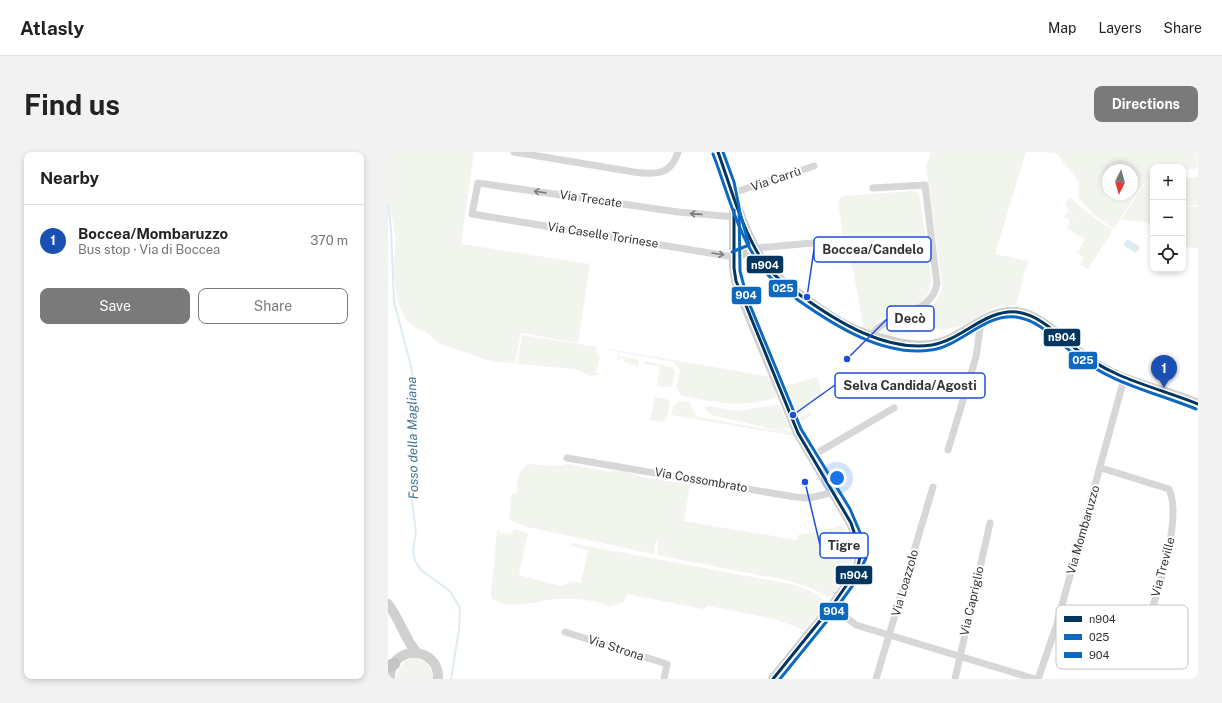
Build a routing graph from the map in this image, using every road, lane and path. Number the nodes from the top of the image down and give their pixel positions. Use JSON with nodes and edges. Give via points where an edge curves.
{"nodes":[{"id":1,"x":514,"y":152,"type":"edge"},
{"id":2,"x":678,"y":152,"type":"edge"},
{"id":3,"x":718,"y":152,"type":"edge"},
{"id":4,"x":724,"y":152,"type":"edge"},
{"id":5,"x":814,"y":166,"type":"dead end"},
{"id":6,"x":729,"y":181,"type":"junction"},
{"id":7,"x":873,"y":188,"type":"dead end"},
{"id":8,"x":739,"y":191,"type":"junction"},
{"id":9,"x":472,"y":214,"type":"joint"},
{"id":10,"x":735,"y":217,"type":"junction"},
{"id":11,"x":813,"y":242,"type":"dead end"},
{"id":12,"x":754,"y":245,"type":"junction"},
{"id":13,"x":734,"y":257,"type":"junction"},
{"id":14,"x":981,"y":322,"type":"junction"},
{"id":15,"x":870,"y":337,"type":"junction"},
{"id":16,"x":1124,"y":379,"type":"junction"},
{"id":17,"x":1198,"y":404,"type":"edge"},
{"id":18,"x":894,"y":408,"type":"dead end"},
{"id":19,"x":948,"y":450,"type":"dead end"},
{"id":20,"x":812,"y":456,"type":"junction"},
{"id":21,"x":567,"y":458,"type":"dead end"},
{"id":22,"x":1100,"y":468,"type":"junction"},
{"id":23,"x":933,"y":487,"type":"dead end"},
{"id":24,"x":834,"y":492,"type":"junction"},
{"id":25,"x":990,"y":523,"type":"dead end"},
{"id":26,"x":388,"y":604,"type":"edge"},
{"id":27,"x":1062,"y":605,"type":"edge"},
{"id":28,"x":1152,"y":605,"type":"edge"},
{"id":29,"x":832,"y":606,"type":"junction"},
{"id":30,"x":1056,"y":627,"type":"edge"},
{"id":31,"x":403,"y":632,"type":"junction"},
{"id":32,"x":565,"y":632,"type":"dead end"},
{"id":33,"x":890,"y":635,"type":"junction"},
{"id":34,"x":417,"y":653,"type":"junction"},
{"id":35,"x":403,"y":655,"type":"junction"},
{"id":36,"x":960,"y":656,"type":"junction"},
{"id":37,"x":391,"y":666,"type":"edge"},
{"id":38,"x":390,"y":679,"type":"edge"},
{"id":39,"x":438,"y":679,"type":"edge"},
{"id":40,"x":664,"y":679,"type":"edge"},
{"id":41,"x":773,"y":679,"type":"edge"},
{"id":42,"x":876,"y":679,"type":"edge"},
{"id":43,"x":955,"y":679,"type":"edge"},
{"id":44,"x":1035,"y":679,"type":"edge"},
{"id":45,"x":1038,"y":679,"type":"edge"}],
"edges":[{"from":1,"to":2,"type":"street","via":[[652,174],[672,166]]},
{"from":3,"to":6,"type":"main road"},
{"from":4,"to":8,"type":"main road"},
{"from":5,"to":8,"type":"street","name":"Via Carrù"},
{"from":6,"to":10,"type":"main road"},
{"from":6,"to":12,"type":"main road"},
{"from":7,"to":15,"type":"street","via":[[925,185],[937,284],[933,296],[924,304],[881,324]]},
{"from":8,"to":12,"type":"main road"},
{"from":10,"to":9,"type":"street","name":"Via Trecate","one_way":true,"via":[[678,212],[478,183]]},
{"from":9,"to":13,"type":"street","name":"Via Caselle Torinese","one_way":true},
{"from":10,"to":13,"type":"main road"},
{"from":11,"to":12,"type":"street"},
{"from":12,"to":13,"type":"main road"},
{"from":12,"to":15,"type":"main road","via":[[767,266],[792,290],[839,323]]},
{"from":13,"to":20,"type":"main road","via":[[736,281],[745,305],[782,397],[798,433]]},
{"from":14,"to":15,"type":"main road","via":[[952,339],[931,345],[904,344]]},
{"from":14,"to":16,"type":"main road","via":[[1007,312],[1029,316],[1109,373]]},
{"from":14,"to":19,"type":"street","via":[[976,357]]},
{"from":16,"to":17,"type":"main road"},
{"from":16,"to":22,"type":"street","name":"Via Mombaruzzo"},
{"from":18,"to":20,"type":"street"},
{"from":20,"to":24,"type":"main road"},
{"from":21,"to":24,"type":"street","name":"Via Cossombrato","via":[[795,497],[810,498]]},
{"from":22,"to":27,"type":"street","name":"Via Mombaruzzo"},
{"from":22,"to":28,"type":"street","name":"Via Treville","via":[[1169,489],[1173,520],[1170,546]]},
{"from":23,"to":33,"type":"street","name":"Via Loazzolo"},
{"from":24,"to":29,"type":"main road","via":[[856,535],[861,553],[856,570]]},
{"from":25,"to":36,"type":"street","name":"Via Capriglio"},
{"from":26,"to":31,"type":"main road","via":[[398,618]]},
{"from":29,"to":33,"type":"street","via":[[856,625]]},
{"from":29,"to":41,"type":"main road"},
{"from":30,"to":45,"type":"street","name":"Via Mombaruzzo"},
{"from":31,"to":34,"type":"main road"},
{"from":31,"to":35,"type":"main road"},
{"from":32,"to":40,"type":"street","name":"Via Strona","via":[[667,664]]},
{"from":33,"to":36,"type":"street"},
{"from":33,"to":42,"type":"street","name":"Via Loazzolo"},
{"from":34,"to":35,"type":"main road"},
{"from":34,"to":39,"type":"main road","via":[[434,662]]},
{"from":35,"to":37,"type":"main road"},
{"from":36,"to":43,"type":"street","name":"Via Capriglio"},
{"from":36,"to":44,"type":"street"},
{"from":37,"to":38,"type":"main road"}]}
